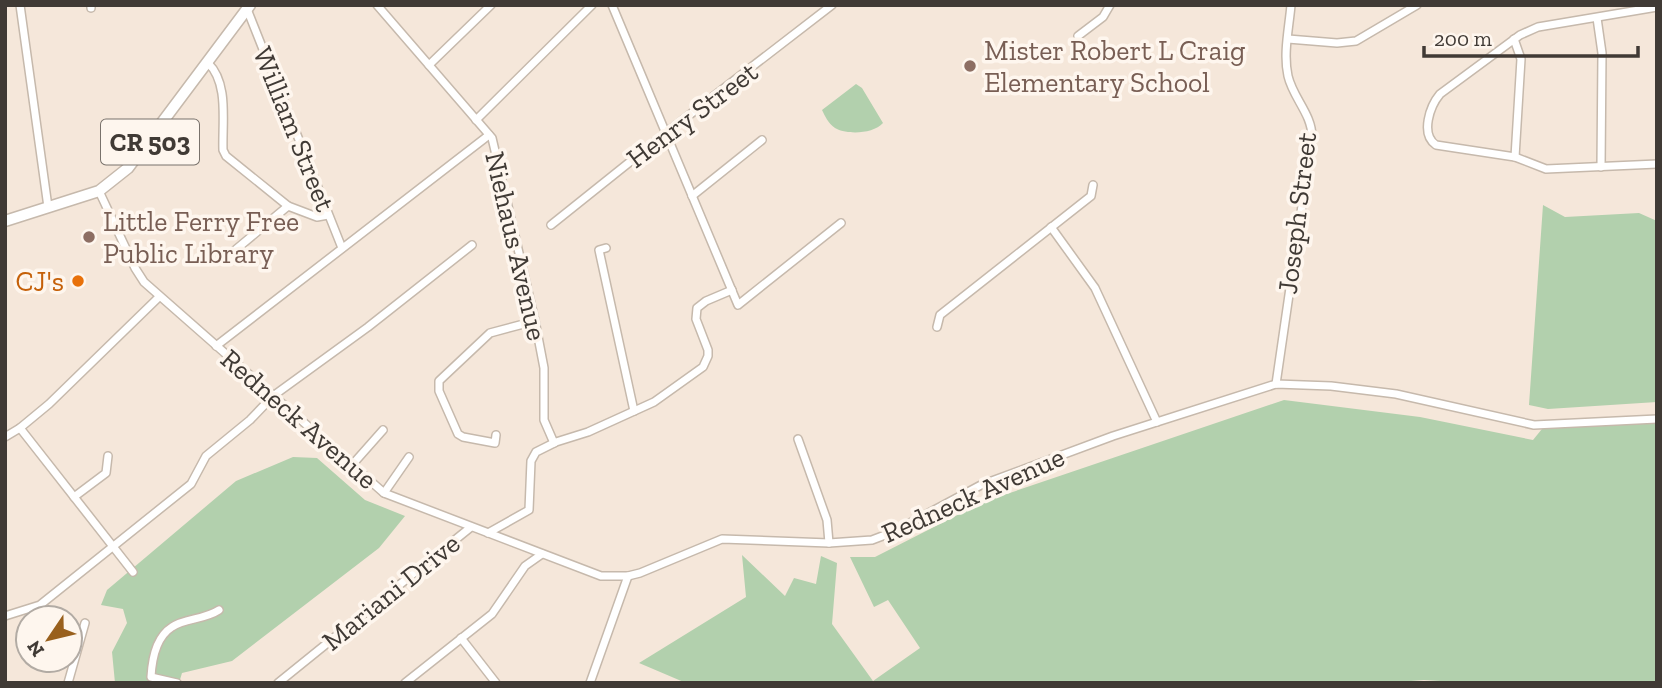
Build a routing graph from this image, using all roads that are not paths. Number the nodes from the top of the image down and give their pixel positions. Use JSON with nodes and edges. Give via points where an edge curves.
{"nodes":[{"id":1,"x":20,"y":5,"type":"edge"},
{"id":2,"x":376,"y":5,"type":"edge"},
{"id":3,"x":491,"y":5,"type":"edge"},
{"id":4,"x":592,"y":5,"type":"edge"},
{"id":5,"x":612,"y":5,"type":"edge"},
{"id":6,"x":832,"y":5,"type":"edge"},
{"id":7,"x":1291,"y":5,"type":"edge"},
{"id":8,"x":1417,"y":5,"type":"edge"},
{"id":9,"x":1609,"y":5,"type":"edge"},
{"id":10,"x":249,"y":6,"type":"edge"},
{"id":11,"x":1107,"y":7,"type":"edge"},
{"id":12,"x":1657,"y":7,"type":"edge"},
{"id":13,"x":1611,"y":15,"type":"junction"},
{"id":14,"x":1597,"y":18,"type":"junction"},
{"id":15,"x":1078,"y":36,"type":"dead end"},
{"id":16,"x":1288,"y":39,"type":"junction"},
{"id":17,"x":1514,"y":39,"type":"junction"},
{"id":18,"x":208,"y":63,"type":"junction"},
{"id":19,"x":429,"y":65,"type":"junction"},
{"id":20,"x":476,"y":120,"type":"junction"},
{"id":21,"x":666,"y":133,"type":"junction"},
{"id":22,"x":489,"y":135,"type":"junction"},
{"id":23,"x":762,"y":140,"type":"dead end"},
{"id":24,"x":1515,"y":157,"type":"junction"},
{"id":25,"x":1657,"y":164,"type":"edge"},
{"id":26,"x":1601,"y":167,"type":"junction"},
{"id":27,"x":1093,"y":185,"type":"dead end"},
{"id":28,"x":99,"y":191,"type":"junction"},
{"id":29,"x":692,"y":196,"type":"junction"},
{"id":30,"x":288,"y":206,"type":"junction"},
{"id":31,"x":48,"y":207,"type":"junction"},
{"id":32,"x":328,"y":215,"type":"junction"},
{"id":33,"x":5,"y":221,"type":"edge"},
{"id":34,"x":841,"y":223,"type":"dead end"},
{"id":35,"x":551,"y":225,"type":"dead end"},
{"id":36,"x":1051,"y":228,"type":"junction"},
{"id":37,"x":472,"y":245,"type":"dead end"},
{"id":38,"x":342,"y":248,"type":"junction"},
{"id":39,"x":606,"y":248,"type":"dead end"},
{"id":40,"x":234,"y":251,"type":"dead end"},
{"id":41,"x":732,"y":290,"type":"junction"},
{"id":42,"x":159,"y":297,"type":"junction"},
{"id":43,"x":535,"y":321,"type":"junction"},
{"id":44,"x":937,"y":327,"type":"dead end"},
{"id":45,"x":216,"y":346,"type":"junction"},
{"id":46,"x":1276,"y":384,"type":"junction"},
{"id":47,"x":273,"y":396,"type":"junction"},
{"id":48,"x":634,"y":411,"type":"junction"},
{"id":49,"x":1657,"y":419,"type":"edge"},
{"id":50,"x":1157,"y":422,"type":"junction"},
{"id":51,"x":20,"y":428,"type":"junction"},
{"id":52,"x":383,"y":430,"type":"dead end"},
{"id":53,"x":496,"y":435,"type":"dead end"},
{"id":54,"x":5,"y":437,"type":"edge"},
{"id":55,"x":798,"y":439,"type":"dead end"},
{"id":56,"x":554,"y":443,"type":"junction"},
{"id":57,"x":108,"y":456,"type":"dead end"},
{"id":58,"x":409,"y":457,"type":"dead end"},
{"id":59,"x":352,"y":465,"type":"junction"},
{"id":60,"x":384,"y":493,"type":"junction"},
{"id":61,"x":74,"y":497,"type":"junction"},
{"id":62,"x":471,"y":527,"type":"junction"},
{"id":63,"x":488,"y":533,"type":"junction"},
{"id":64,"x":829,"y":543,"type":"junction"},
{"id":65,"x":113,"y":547,"type":"junction"},
{"id":66,"x":542,"y":554,"type":"junction"},
{"id":67,"x":133,"y":572,"type":"dead end"},
{"id":68,"x":628,"y":576,"type":"junction"},
{"id":69,"x":219,"y":610,"type":"dead end"},
{"id":70,"x":5,"y":615,"type":"edge"},
{"id":71,"x":85,"y":623,"type":"dead end"},
{"id":72,"x":461,"y":638,"type":"junction"},
{"id":73,"x":150,"y":680,"type":"edge"},
{"id":74,"x":409,"y":681,"type":"edge"},
{"id":75,"x":68,"y":683,"type":"edge"},
{"id":76,"x":177,"y":683,"type":"edge"},
{"id":77,"x":278,"y":683,"type":"edge"},
{"id":78,"x":496,"y":683,"type":"edge"},
{"id":79,"x":590,"y":683,"type":"edge"}],
"edges":[{"from":1,"to":31,"type":"street"},
{"from":2,"to":19,"type":"street","name":"Niehaus Avenue"},
{"from":3,"to":19,"type":"street"},
{"from":4,"to":20,"type":"street"},
{"from":5,"to":21,"type":"street"},
{"from":6,"to":21,"type":"street","name":"Henry Street"},
{"from":7,"to":16,"type":"street","name":"Joseph Street"},
{"from":8,"to":16,"type":"street","via":[[1356,41]]},
{"from":9,"to":13,"type":"street"},
{"from":10,"to":18,"type":"main road","number":"CR 503"},
{"from":10,"to":32,"type":"street","name":"William Street"},
{"from":11,"to":15,"type":"street"},
{"from":12,"to":13,"type":"street"},
{"from":13,"to":14,"type":"street"},
{"from":14,"to":17,"type":"street","via":[[1538,27]]},
{"from":14,"to":26,"type":"street","via":[[1602,52]]},
{"from":16,"to":46,"type":"street","name":"Joseph Street","via":[[1288,76],[1312,137]]},
{"from":17,"to":24,"type":"street","via":[[1521,58]]},
{"from":17,"to":24,"type":"street","via":[[1436,100],[1427,134],[1436,145]]},
{"from":18,"to":28,"type":"main road","number":"CR 503","via":[[139,156]]},
{"from":18,"to":30,"type":"street","via":[[218,72],[221,84],[226,156]]},
{"from":19,"to":20,"type":"street","name":"Niehaus Avenue"},
{"from":20,"to":22,"type":"street","name":"Niehaus Avenue"},
{"from":21,"to":29,"type":"street"},
{"from":21,"to":35,"type":"street","name":"Henry Street"},
{"from":22,"to":38,"type":"street"},
{"from":22,"to":43,"type":"street","name":"Niehaus Avenue"},
{"from":23,"to":29,"type":"street"},
{"from":24,"to":26,"type":"street","via":[[1546,169]]},
{"from":25,"to":26,"type":"street"},
{"from":27,"to":36,"type":"street","via":[[1091,196]]},
{"from":28,"to":31,"type":"main road","number":"CR 503"},
{"from":28,"to":42,"type":"street","name":"Redneck Avenue","via":[[135,268]]},
{"from":29,"to":41,"type":"street"},
{"from":30,"to":32,"type":"street","via":[[317,218]]},
{"from":30,"to":40,"type":"street"},
{"from":31,"to":33,"type":"main road","number":"CR 503"},
{"from":32,"to":38,"type":"street","name":"William Street"},
{"from":34,"to":41,"type":"street","via":[[738,305]]},
{"from":36,"to":44,"type":"street","via":[[940,315]]},
{"from":36,"to":50,"type":"street","via":[[1095,288]]},
{"from":37,"to":47,"type":"street"},
{"from":38,"to":45,"type":"street"},
{"from":39,"to":48,"type":"street","via":[[599,250]]},
{"from":41,"to":48,"type":"street","via":[[697,308],[696,319],[708,350],[703,367]]},
{"from":42,"to":45,"type":"street","name":"Redneck Avenue"},
{"from":42,"to":51,"type":"street"},
{"from":43,"to":53,"type":"street","via":[[490,334],[439,381],[458,434],[495,443]]},
{"from":43,"to":56,"type":"street","name":"Niehaus Avenue","via":[[544,368],[544,421]]},
{"from":45,"to":47,"type":"street","name":"Redneck Avenue"},
{"from":46,"to":49,"type":"street","name":"Redneck Avenue","via":[[1396,394],[1534,425]]},
{"from":46,"to":50,"type":"street","name":"Redneck Avenue"},
{"from":47,"to":59,"type":"street","name":"Redneck Avenue"},
{"from":47,"to":65,"type":"street","via":[[206,456],[191,484]]},
{"from":48,"to":56,"type":"street"},
{"from":50,"to":64,"type":"street","name":"Redneck Avenue","via":[[982,485],[883,537]]},
{"from":51,"to":54,"type":"street"},
{"from":51,"to":61,"type":"street"},
{"from":52,"to":59,"type":"street"},
{"from":55,"to":64,"type":"street","via":[[828,520]]},
{"from":56,"to":63,"type":"street","via":[[536,452],[531,461],[529,510]]},
{"from":57,"to":61,"type":"street","via":[[106,473]]},
{"from":58,"to":60,"type":"street"},
{"from":59,"to":60,"type":"street","name":"Redneck Avenue"},
{"from":60,"to":62,"type":"street","name":"Redneck Avenue"},
{"from":61,"to":65,"type":"street"},
{"from":62,"to":63,"type":"street","name":"Redneck Avenue"},
{"from":62,"to":77,"type":"street","name":"Mariani Drive"},
{"from":63,"to":66,"type":"street","name":"Redneck Avenue"},
{"from":64,"to":68,"type":"street","name":"Redneck Avenue","via":[[722,539]]},
{"from":65,"to":67,"type":"street"},
{"from":65,"to":70,"type":"street","via":[[40,605]]},
{"from":66,"to":68,"type":"street","name":"Redneck Avenue","via":[[590,574]]},
{"from":66,"to":72,"type":"street","via":[[525,566],[492,614]]},
{"from":68,"to":79,"type":"street"},
{"from":69,"to":73,"type":"street","via":[[173,626],[161,638],[152,658]]},
{"from":71,"to":75,"type":"street"},
{"from":72,"to":74,"type":"street"},
{"from":72,"to":78,"type":"street"},
{"from":73,"to":76,"type":"street"}]}
